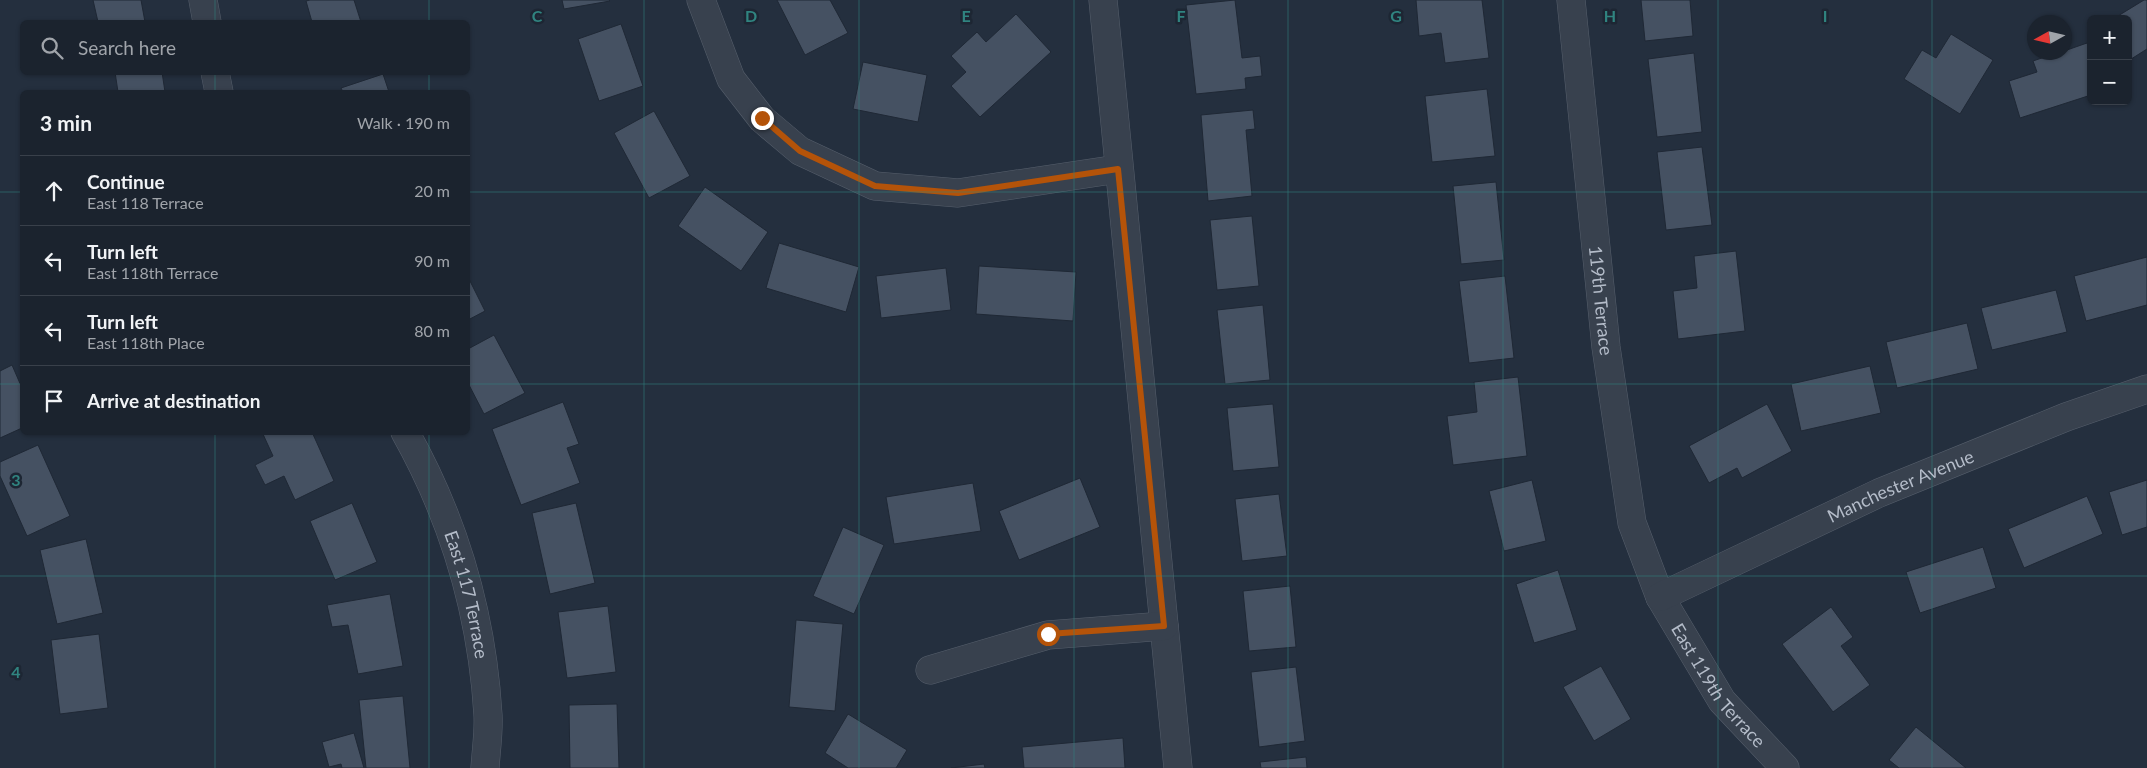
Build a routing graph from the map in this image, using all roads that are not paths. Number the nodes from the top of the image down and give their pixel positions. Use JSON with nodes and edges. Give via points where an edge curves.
{"nodes":[{"id":1,"x":203,"y":0,"type":"edge"},
{"id":2,"x":701,"y":0,"type":"edge"},
{"id":3,"x":1103,"y":0,"type":"edge"},
{"id":4,"x":1571,"y":0,"type":"edge"},
{"id":5,"x":207,"y":20,"type":"edge"},
{"id":6,"x":215,"y":75,"type":"edge"},
{"id":7,"x":218,"y":90,"type":"edge"},
{"id":8,"x":1118,"y":169,"type":"junction"},
{"id":9,"x":2147,"y":389,"type":"edge"},
{"id":10,"x":408,"y":435,"type":"edge"},
{"id":11,"x":1660,"y":597,"type":"junction"},
{"id":12,"x":1164,"y":626,"type":"junction"},
{"id":13,"x":930,"y":670,"type":"dead end"},
{"id":14,"x":485,"y":768,"type":"edge"},
{"id":15,"x":1178,"y":768,"type":"edge"},
{"id":16,"x":1786,"y":768,"type":"edge"}],
"edges":[{"from":1,"to":5,"type":"street"},
{"from":2,"to":8,"type":"street","via":[[731,79],[762,118],[800,151],[875,186],[958,193]]},
{"from":3,"to":8,"type":"street"},
{"from":4,"to":11,"type":"street","name":"119th Terrace","via":[[1606,347],[1632,523]]},
{"from":6,"to":7,"type":"street"},
{"from":8,"to":12,"type":"street"},
{"from":9,"to":11,"type":"street","name":"Manchester Avenue","via":[[2066,417],[1879,493]]},
{"from":10,"to":14,"type":"street","name":"East 117 Terrace","via":[[458,547],[480,632],[488,717]]},
{"from":11,"to":16,"type":"street","name":"East 119th Terrace","via":[[1722,701]]},
{"from":12,"to":13,"type":"street","via":[[1048,634]]},
{"from":12,"to":15,"type":"street"}]}
